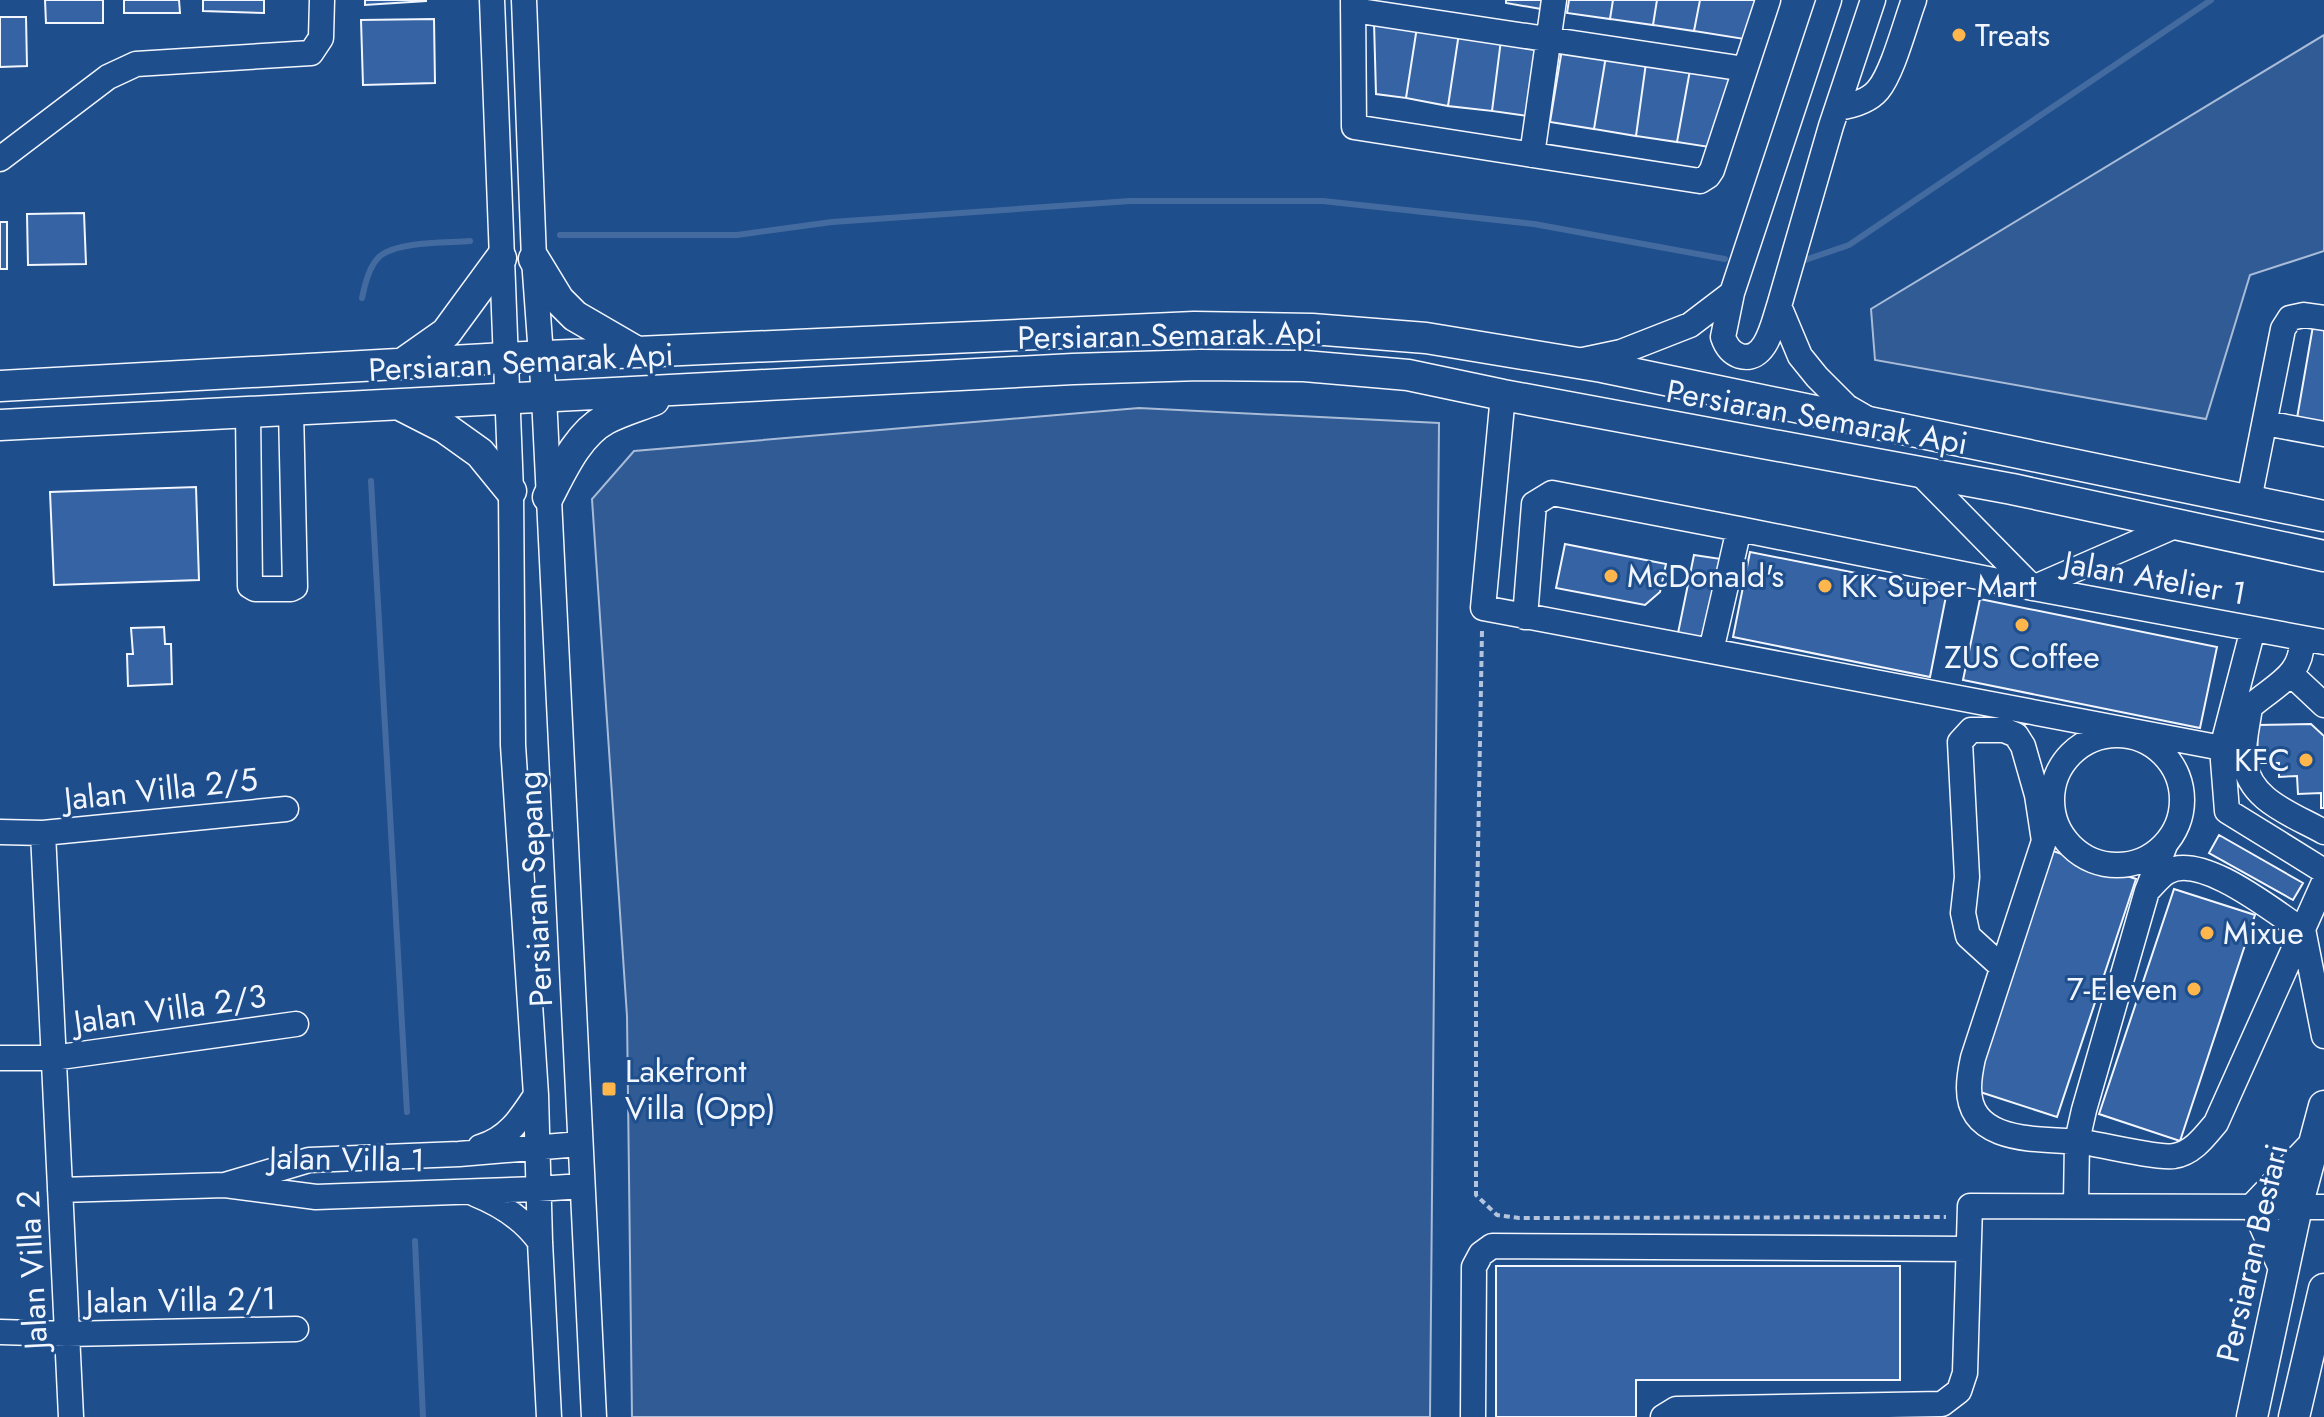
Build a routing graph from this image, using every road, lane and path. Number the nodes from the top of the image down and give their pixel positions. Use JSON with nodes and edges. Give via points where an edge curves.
{"nodes":[{"id":1,"x":322,"y":0,"type":"edge"},
{"id":2,"x":492,"y":0,"type":"edge"},
{"id":3,"x":524,"y":0,"type":"edge"},
{"id":4,"x":1554,"y":0,"type":"edge"},
{"id":5,"x":1768,"y":0,"type":"edge"},
{"id":6,"x":1829,"y":0,"type":"edge"},
{"id":7,"x":1873,"y":0,"type":"edge"},
{"id":8,"x":1914,"y":0,"type":"edge"},
{"id":9,"x":1353,"y":5,"type":"edge"},
{"id":10,"x":1548,"y":38,"type":"junction"},
{"id":11,"x":1745,"y":69,"type":"junction"},
{"id":12,"x":1837,"y":108,"type":"junction"},
{"id":13,"x":1532,"y":155,"type":"junction"},
{"id":14,"x":0,"y":159,"type":"edge"},
{"id":15,"x":501,"y":258,"type":"junction"},
{"id":16,"x":534,"y":259,"type":"junction"},
{"id":17,"x":1732,"y":293,"type":"junction"},
{"id":18,"x":1779,"y":306,"type":"junction"},
{"id":19,"x":2324,"y":318,"type":"edge"},
{"id":20,"x":637,"y":352,"type":"junction"},
{"id":21,"x":541,"y":357,"type":"junction"},
{"id":22,"x":505,"y":358,"type":"junction"},
{"id":23,"x":1572,"y":363,"type":"junction"},
{"id":24,"x":402,"y":364,"type":"junction"},
{"id":25,"x":0,"y":386,"type":"edge"},
{"id":26,"x":678,"y":391,"type":"junction"},
{"id":27,"x":1503,"y":395,"type":"junction"},
{"id":28,"x":544,"y":397,"type":"junction"},
{"id":29,"x":507,"y":399,"type":"junction"},
{"id":30,"x":398,"y":404,"type":"junction"},
{"id":31,"x":291,"y":410,"type":"junction"},
{"id":32,"x":248,"y":412,"type":"junction"},
{"id":33,"x":1871,"y":421,"type":"junction"},
{"id":34,"x":2265,"y":423,"type":"junction"},
{"id":35,"x":0,"y":425,"type":"edge"},
{"id":36,"x":2324,"y":434,"type":"edge"},
{"id":37,"x":1918,"y":471,"type":"junction"},
{"id":38,"x":511,"y":491,"type":"junction"},
{"id":39,"x":548,"y":497,"type":"junction"},
{"id":40,"x":2249,"y":500,"type":"junction"},
{"id":41,"x":2324,"y":516,"type":"edge"},
{"id":42,"x":2175,"y":526,"type":"junction"},
{"id":43,"x":1739,"y":529,"type":"junction"},
{"id":44,"x":2324,"y":556,"type":"edge"},
{"id":45,"x":2033,"y":588,"type":"junction"},
{"id":46,"x":1483,"y":608,"type":"junction"},
{"id":47,"x":1525,"y":617,"type":"junction"},
{"id":48,"x":2253,"y":629,"type":"junction"},
{"id":49,"x":2313,"y":640,"type":"edge"},
{"id":50,"x":1711,"y":651,"type":"junction"},
{"id":51,"x":2291,"y":674,"type":"junction"},
{"id":52,"x":2324,"y":705,"type":"edge"},
{"id":53,"x":2222,"y":748,"type":"junction"},
{"id":54,"x":286,"y":809,"type":"dead end"},
{"id":55,"x":0,"y":832,"type":"edge"},
{"id":56,"x":2324,"y":832,"type":"edge"},
{"id":57,"x":43,"y":833,"type":"junction"},
{"id":58,"x":2165,"y":845,"type":"junction"},
{"id":59,"x":2324,"y":871,"type":"edge"},
{"id":60,"x":2324,"y":882,"type":"edge"},
{"id":61,"x":2147,"y":891,"type":"junction"},
{"id":62,"x":2324,"y":919,"type":"edge"},
{"id":63,"x":2302,"y":930,"type":"junction"},
{"id":64,"x":2002,"y":967,"type":"junction"},
{"id":65,"x":296,"y":1024,"type":"dead end"},
{"id":66,"x":2324,"y":1036,"type":"edge"},
{"id":67,"x":0,"y":1058,"type":"edge"},
{"id":68,"x":53,"y":1058,"type":"junction"},
{"id":69,"x":536,"y":1095,"type":"junction"},
{"id":70,"x":2324,"y":1106,"type":"edge"},
{"id":71,"x":2077,"y":1141,"type":"junction"},
{"id":72,"x":580,"y":1144,"type":"junction"},
{"id":73,"x":2314,"y":1145,"type":"junction"},
{"id":74,"x":537,"y":1147,"type":"junction"},
{"id":75,"x":459,"y":1154,"type":"junction"},
{"id":76,"x":225,"y":1185,"type":"junction"},
{"id":77,"x":582,"y":1186,"type":"junction"},
{"id":78,"x":538,"y":1189,"type":"junction"},
{"id":79,"x":60,"y":1190,"type":"junction"},
{"id":80,"x":468,"y":1191,"type":"junction"},
{"id":81,"x":2076,"y":1204,"type":"junction"},
{"id":82,"x":1970,"y":1206,"type":"junction"},
{"id":83,"x":2256,"y":1206,"type":"junction"},
{"id":84,"x":2311,"y":1207,"type":"edge"},
{"id":85,"x":540,"y":1242,"type":"junction"},
{"id":86,"x":1968,"y":1249,"type":"junction"},
{"id":87,"x":2284,"y":1268,"type":"junction"},
{"id":88,"x":2324,"y":1289,"type":"edge"},
{"id":89,"x":296,"y":1329,"type":"dead end"},
{"id":90,"x":0,"y":1332,"type":"edge"},
{"id":91,"x":67,"y":1334,"type":"junction"},
{"id":92,"x":71,"y":1417,"type":"edge"},
{"id":93,"x":549,"y":1417,"type":"edge"},
{"id":94,"x":594,"y":1417,"type":"edge"},
{"id":95,"x":1473,"y":1417,"type":"edge"},
{"id":96,"x":1663,"y":1417,"type":"edge"},
{"id":97,"x":2252,"y":1417,"type":"edge"},
{"id":98,"x":2294,"y":1417,"type":"edge"}],
"edges":[{"from":1,"to":14,"type":"street","via":[[321,38],[311,53],[136,64],[108,77]]},
{"from":2,"to":15,"type":"street","name":"Persiaran Sepang"},
{"from":3,"to":16,"type":"street","name":"Persiaran Sepang"},
{"from":4,"to":10,"type":"street"},
{"from":5,"to":11,"type":"street"},
{"from":6,"to":17,"type":"street"},
{"from":7,"to":12,"type":"street"},
{"from":8,"to":12,"type":"street","via":[[1878,90]]},
{"from":9,"to":10,"type":"street"},
{"from":9,"to":13,"type":"street","via":[[1354,127]]},
{"from":10,"to":11,"type":"street"},
{"from":10,"to":13,"type":"street"},
{"from":11,"to":13,"type":"street","via":[[1712,170],[1700,181]]},
{"from":12,"to":18,"type":"street"},
{"from":15,"to":22,"type":"street","name":"Persiaran Sepang"},
{"from":15,"to":24,"type":"main road","via":[[446,333]]},
{"from":16,"to":20,"type":"main road","via":[[575,316]]},
{"from":16,"to":21,"type":"street","name":"Persiaran Sepang"},
{"from":17,"to":18,"type":"street","via":[[1723,337],[1742,357],[1761,351]]},
{"from":17,"to":23,"type":"street","via":[[1690,325],[1621,352]]},
{"from":18,"to":33,"type":"street","via":[[1800,356],[1847,407]]},
{"from":19,"to":34,"type":"street","via":[[2290,318],[2283,329]]},
{"from":20,"to":21,"type":"main road","name":"Persiaran Semarak Api"},
{"from":20,"to":23,"type":"main road","name":"Persiaran Semarak Api","via":[[1194,327],[1426,338]]},
{"from":21,"to":22,"type":"main road","name":"Persiaran Semarak Api"},
{"from":21,"to":28,"type":"street","name":"Persiaran Sepang"},
{"from":22,"to":24,"type":"main road","name":"Persiaran Semarak Api"},
{"from":22,"to":29,"type":"street","name":"Persiaran Sepang"},
{"from":23,"to":33,"type":"main road","name":"Persiaran Semarak Api"},
{"from":24,"to":25,"type":"main road","name":"Persiaran Semarak Api"},
{"from":26,"to":27,"type":"main road","name":"Persiaran Semarak Api","via":[[1200,365],[1408,375]]},
{"from":26,"to":28,"type":"main road","name":"Persiaran Semarak Api"},
{"from":26,"to":39,"type":"main road","via":[[605,419],[580,442]]},
{"from":27,"to":37,"type":"main road","name":"Persiaran Semarak Api"},
{"from":27,"to":46,"type":"street"},
{"from":28,"to":29,"type":"main road","name":"Persiaran Semarak Api"},
{"from":28,"to":39,"type":"street","name":"Persiaran Sepang"},
{"from":29,"to":30,"type":"main road","name":"Persiaran Semarak Api"},
{"from":29,"to":38,"type":"street","name":"Persiaran Sepang"},
{"from":30,"to":31,"type":"main road","name":"Persiaran Semarak Api"},
{"from":30,"to":38,"type":"main road","via":[[480,453]]},
{"from":31,"to":32,"type":"main road","name":"Persiaran Semarak Api"},
{"from":31,"to":32,"type":"street","via":[[291,589],[250,586]]},
{"from":32,"to":35,"type":"main road","name":"Persiaran Semarak Api"},
{"from":33,"to":40,"type":"main road","name":"Persiaran Semarak Api"},
{"from":34,"to":36,"type":"street"},
{"from":34,"to":40,"type":"street"},
{"from":37,"to":42,"type":"main road","name":"Persiaran Semarak Api"},
{"from":37,"to":45,"type":"street"},
{"from":38,"to":69,"type":"street","name":"Persiaran Sepang","via":[[513,745]]},
{"from":39,"to":72,"type":"street","name":"Persiaran Sepang"},
{"from":40,"to":41,"type":"main road","name":"Persiaran Semarak Api"},
{"from":42,"to":44,"type":"main road","name":"Persiaran Semarak Api"},
{"from":42,"to":45,"type":"street"},
{"from":43,"to":45,"type":"street","name":"Jalan Atelier 1"},
{"from":43,"to":47,"type":"street","name":"Jalan Atelier 1","via":[[1552,493],[1534,504]]},
{"from":43,"to":50,"type":"street"},
{"from":45,"to":48,"type":"street","name":"Jalan Atelier 1"},
{"from":46,"to":47,"type":"street"},
{"from":46,"to":82,"type":"path","via":[[1476,1195],[1497,1215],[1519,1218],[1945,1218]]},
{"from":47,"to":50,"type":"street"},
{"from":48,"to":49,"type":"street","name":"Jalan Atelier 1"},
{"from":48,"to":53,"type":"street"},
{"from":49,"to":51,"type":"street"},
{"from":50,"to":53,"type":"street"},
{"from":51,"to":52,"type":"street"},
{"from":51,"to":56,"type":"street","via":[[2250,707],[2244,757],[2249,781],[2264,798]]},
{"from":53,"to":59,"type":"street","via":[[2227,811]]},
{"from":54,"to":57,"type":"street","name":"Jalan Villa 2/5"},
{"from":55,"to":57,"type":"street","name":"Jalan Villa 2/5"},
{"from":57,"to":68,"type":"street","name":"Jalan Villa 2"},
{"from":58,"to":58,"type":"street","via":[[2147,858],[2105,864],[2067,842],[2052,801],[2055,779],[2066,759],[2083,744],[2123,735],[2161,751],[2182,788],[2177,828]]},
{"from":58,"to":61,"type":"street"},
{"from":60,"to":63,"type":"street"},
{"from":61,"to":63,"type":"street","via":[[2168,871],[2214,873]]},
{"from":61,"to":71,"type":"street"},
{"from":62,"to":63,"type":"street"},
{"from":63,"to":66,"type":"street"},
{"from":63,"to":71,"type":"street","via":[[2216,1123],[2196,1147],[2173,1157]]},
{"from":64,"to":64,"type":"street","via":[[1968,936],[1963,913],[1967,877],[1960,742],[1971,730],[2016,735],[2037,795],[2044,841]]},
{"from":64,"to":71,"type":"street","via":[[1973,1058],[1968,1091],[1976,1112],[1994,1130],[2036,1141]]},
{"from":65,"to":68,"type":"street","name":"Jalan Villa 2/3"},
{"from":67,"to":68,"type":"street","name":"Jalan Villa 2/3"},
{"from":68,"to":79,"type":"street","name":"Jalan Villa 2"},
{"from":69,"to":74,"type":"street","name":"Persiaran Sepang"},
{"from":69,"to":75,"type":"street","via":[[509,1132]]},
{"from":70,"to":73,"type":"main road","name":"Persiaran Bestari"},
{"from":71,"to":81,"type":"street"},
{"from":72,"to":74,"type":"street","name":"Jalan Villa 1"},
{"from":72,"to":77,"type":"street","name":"Persiaran Sepang"},
{"from":73,"to":83,"type":"main road"},
{"from":73,"to":84,"type":"main road","name":"Persiaran Bestari"},
{"from":74,"to":75,"type":"street","name":"Jalan Villa 1"},
{"from":74,"to":78,"type":"street","name":"Persiaran Sepang"},
{"from":75,"to":76,"type":"street","name":"Jalan Villa 1","via":[[309,1160]]},
{"from":76,"to":79,"type":"street","name":"Jalan Villa 1"},
{"from":76,"to":80,"type":"street","name":"Jalan Villa 1","via":[[316,1197]]},
{"from":77,"to":78,"type":"street","name":"Jalan Villa 1"},
{"from":77,"to":94,"type":"street","name":"Persiaran Sepang"},
{"from":78,"to":80,"type":"street","name":"Jalan Villa 1"},
{"from":78,"to":85,"type":"street","name":"Persiaran Sepang"},
{"from":79,"to":91,"type":"street","name":"Jalan Villa 2"},
{"from":80,"to":85,"type":"street","via":[[516,1216]]},
{"from":81,"to":82,"type":"street"},
{"from":81,"to":83,"type":"street"},
{"from":82,"to":86,"type":"street"},
{"from":83,"to":84,"type":"street"},
{"from":83,"to":87,"type":"main road"},
{"from":84,"to":87,"type":"main road","name":"Persiaran Bestari"},
{"from":85,"to":93,"type":"street","name":"Persiaran Sepang"},
{"from":86,"to":95,"type":"street","via":[[1492,1246],[1474,1267]]},
{"from":86,"to":96,"type":"street","via":[[1965,1373],[1959,1391],[1942,1404],[1676,1409]]},
{"from":87,"to":97,"type":"main road","name":"Persiaran Bestari"},
{"from":88,"to":98,"type":"main road"},
{"from":89,"to":91,"type":"street","name":"Jalan Villa 2/1"},
{"from":90,"to":91,"type":"street","name":"Jalan Villa 2/1"},
{"from":91,"to":92,"type":"street","name":"Jalan Villa 2"}]}
